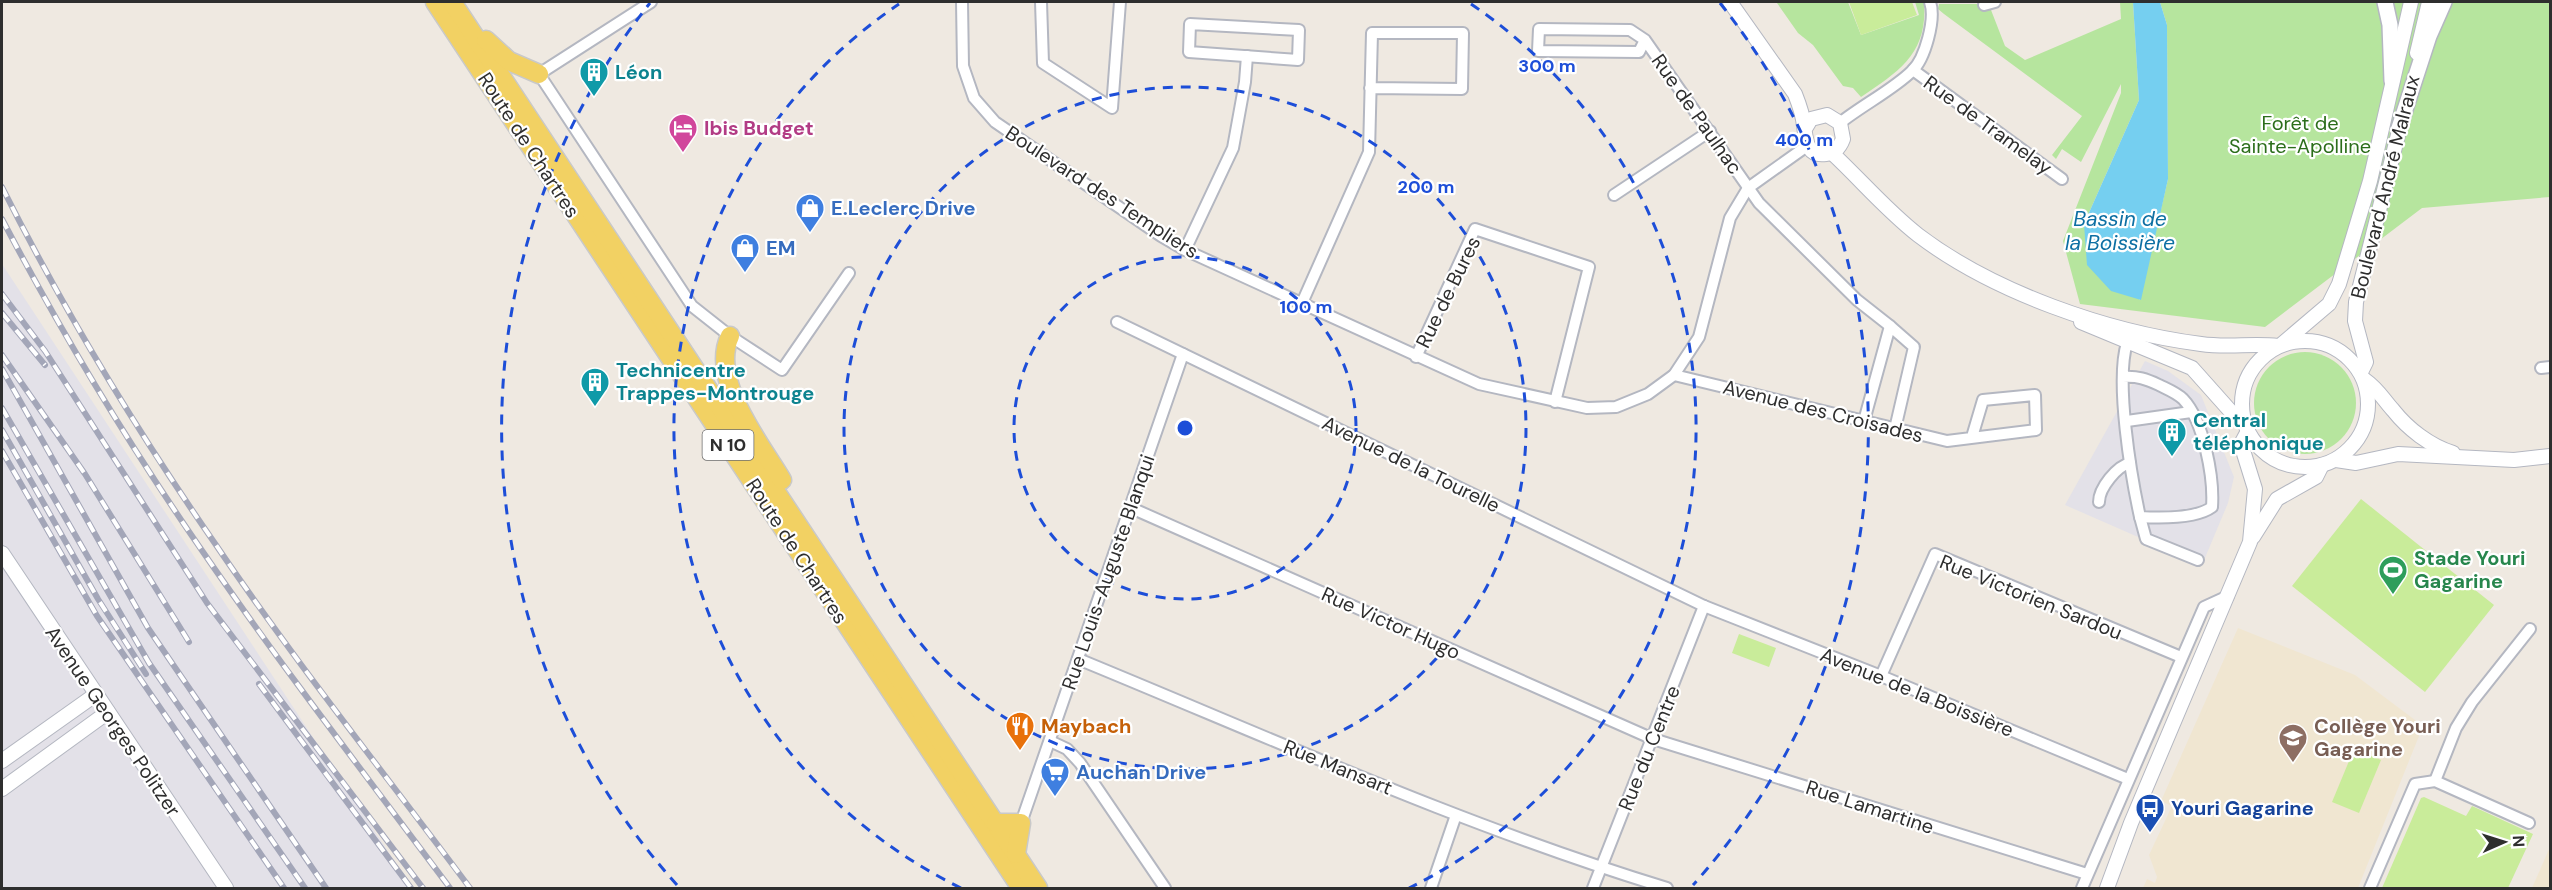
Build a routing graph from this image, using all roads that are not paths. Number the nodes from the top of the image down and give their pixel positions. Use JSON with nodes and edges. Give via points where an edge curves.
{"nodes":[{"id":1,"x":435,"y":2,"type":"edge"},
{"id":2,"x":452,"y":2,"type":"edge"},
{"id":3,"x":461,"y":2,"type":"edge"},
{"id":4,"x":651,"y":2,"type":"edge"},
{"id":5,"x":962,"y":2,"type":"edge"},
{"id":6,"x":1041,"y":2,"type":"edge"},
{"id":7,"x":1120,"y":2,"type":"edge"},
{"id":8,"x":1730,"y":2,"type":"edge"},
{"id":9,"x":1930,"y":2,"type":"edge"},
{"id":10,"x":2385,"y":2,"type":"edge"},
{"id":11,"x":2411,"y":2,"type":"edge"},
{"id":12,"x":2429,"y":2,"type":"edge"},
{"id":13,"x":2444,"y":2,"type":"edge"},
{"id":14,"x":1645,"y":40,"type":"junction"},
{"id":15,"x":1247,"y":56,"type":"junction"},
{"id":16,"x":1913,"y":70,"type":"junction"},
{"id":17,"x":539,"y":74,"type":"junction"},
{"id":18,"x":2392,"y":81,"type":"junction"},
{"id":19,"x":1370,"y":88,"type":"junction"},
{"id":20,"x":1795,"y":94,"type":"junction"},
{"id":21,"x":1822,"y":115,"type":"junction"},
{"id":22,"x":1840,"y":123,"type":"junction"},
{"id":23,"x":2400,"y":128,"type":"junction"},
{"id":24,"x":1805,"y":129,"type":"junction"},
{"id":25,"x":1710,"y":131,"type":"junction"},
{"id":26,"x":1807,"y":146,"type":"junction"},
{"id":27,"x":1836,"y":149,"type":"junction"},
{"id":28,"x":2062,"y":179,"type":"dead end"},
{"id":29,"x":1748,"y":188,"type":"junction"},
{"id":30,"x":1614,"y":195,"type":"dead end"},
{"id":31,"x":1185,"y":250,"type":"junction"},
{"id":32,"x":849,"y":273,"type":"dead end"},
{"id":33,"x":1302,"y":303,"type":"junction"},
{"id":34,"x":2075,"y":316,"type":"junction"},
{"id":35,"x":1117,"y":322,"type":"dead end"},
{"id":36,"x":1890,"y":326,"type":"junction"},
{"id":37,"x":730,"y":336,"type":"junction"},
{"id":38,"x":2127,"y":343,"type":"junction"},
{"id":39,"x":2280,"y":345,"type":"junction"},
{"id":40,"x":1183,"y":354,"type":"junction"},
{"id":41,"x":1416,"y":357,"type":"junction"},
{"id":42,"x":1674,"y":375,"type":"junction"},
{"id":43,"x":2363,"y":376,"type":"junction"},
{"id":44,"x":2123,"y":377,"type":"junction"},
{"id":45,"x":1556,"y":402,"type":"junction"},
{"id":46,"x":2191,"y":412,"type":"junction"},
{"id":47,"x":1864,"y":421,"type":"junction"},
{"id":48,"x":2127,"y":422,"type":"junction"},
{"id":49,"x":2246,"y":426,"type":"junction"},
{"id":50,"x":1895,"y":429,"type":"junction"},
{"id":51,"x":1972,"y":437,"type":"junction"},
{"id":52,"x":2550,"y":456,"type":"edge"},
{"id":53,"x":2472,"y":459,"type":"junction"},
{"id":54,"x":2336,"y":460,"type":"junction"},
{"id":55,"x":2130,"y":464,"type":"junction"},
{"id":56,"x":2322,"y":465,"type":"junction"},
{"id":57,"x":2099,"y":501,"type":"dead end"},
{"id":58,"x":1129,"y":507,"type":"junction"},
{"id":59,"x":2140,"y":517,"type":"junction"},
{"id":60,"x":808,"y":541,"type":"junction"},
{"id":61,"x":2250,"y":542,"type":"junction"},
{"id":62,"x":2,"y":553,"type":"edge"},
{"id":63,"x":2198,"y":560,"type":"dead end"},
{"id":64,"x":2228,"y":596,"type":"junction"},
{"id":65,"x":1704,"y":606,"type":"junction"},
{"id":66,"x":2530,"y":629,"type":"dead end"},
{"id":67,"x":2181,"y":657,"type":"junction"},
{"id":68,"x":1078,"y":659,"type":"junction"},
{"id":69,"x":1881,"y":676,"type":"junction"},
{"id":70,"x":95,"y":695,"type":"junction"},
{"id":71,"x":108,"y":712,"type":"junction"},
{"id":72,"x":1653,"y":739,"type":"junction"},
{"id":73,"x":1050,"y":741,"type":"junction"},
{"id":74,"x":2,"y":760,"type":"edge"},
{"id":75,"x":2128,"y":779,"type":"junction"},
{"id":76,"x":2435,"y":781,"type":"junction"},
{"id":77,"x":2,"y":789,"type":"edge"},
{"id":78,"x":1456,"y":815,"type":"junction"},
{"id":79,"x":996,"y":823,"type":"junction"},
{"id":80,"x":1021,"y":823,"type":"junction"},
{"id":81,"x":2529,"y":823,"type":"dead end"},
{"id":82,"x":1016,"y":854,"type":"junction"},
{"id":83,"x":1601,"y":868,"type":"junction"},
{"id":84,"x":2087,"y":874,"type":"junction"},
{"id":85,"x":226,"y":888,"type":"edge"},
{"id":86,"x":1022,"y":888,"type":"edge"},
{"id":87,"x":1038,"y":888,"type":"edge"},
{"id":88,"x":1165,"y":888,"type":"edge"},
{"id":89,"x":1431,"y":888,"type":"edge"},
{"id":90,"x":1593,"y":888,"type":"edge"},
{"id":91,"x":1667,"y":888,"type":"edge"},
{"id":92,"x":2082,"y":888,"type":"edge"},
{"id":93,"x":2107,"y":888,"type":"edge"},
{"id":94,"x":2370,"y":888,"type":"edge"}],
"edges":[{"from":1,"to":86,"type":"main road","name":"Route de Chartres","number":"N 10"},
{"from":2,"to":60,"type":"main road","name":"Route de Chartres","number":"N 10"},
{"from":3,"to":17,"type":"main road","via":[[497,52]]},
{"from":4,"to":17,"type":"street"},
{"from":5,"to":31,"type":"street","name":"Boulevard des Templiers","via":[[963,66],[974,98],[995,122]]},
{"from":6,"to":7,"type":"street","via":[[1043,63],[1112,108]]},
{"from":8,"to":20,"type":"street"},
{"from":9,"to":16,"type":"street","via":[[1930,34]]},
{"from":10,"to":18,"type":"main road"},
{"from":11,"to":18,"type":"street","name":"Boulevard André Malraux"},
{"from":12,"to":23,"type":"street","name":"Boulevard André Malraux"},
{"from":13,"to":23,"type":"main road","via":[[2428,36]]},
{"from":14,"to":14,"type":"street","name":"Rue de Paulhac","via":[[1629,30],[1539,29],[1538,51],[1639,52]]},
{"from":14,"to":25,"type":"street","name":"Rue de Paulhac"},
{"from":15,"to":15,"type":"street","via":[[1298,60],[1299,30],[1191,24],[1189,52]]},
{"from":15,"to":31,"type":"street","via":[[1233,148]]},
{"from":16,"to":22,"type":"street"},
{"from":16,"to":28,"type":"street","name":"Rue de Tramelay"},
{"from":17,"to":37,"type":"street","via":[[692,306]]},
{"from":18,"to":39,"type":"street","name":"Boulevard André Malraux","via":[[2370,181],[2335,294],[2329,304]]},
{"from":19,"to":19,"type":"street","via":[[1462,89],[1463,33],[1372,33]]},
{"from":19,"to":33,"type":"street","via":[[1370,152]]},
{"from":20,"to":21,"type":"street"},
{"from":20,"to":24,"type":"street"},
{"from":21,"to":22,"type":"street"},
{"from":21,"to":24,"type":"street","via":[[1811,119]]},
{"from":22,"to":27,"type":"street","via":[[1843,134]]},
{"from":23,"to":43,"type":"street","name":"Boulevard André Malraux","via":[[2356,302],[2355,321],[2366,362]]},
{"from":24,"to":26,"type":"street"},
{"from":25,"to":29,"type":"street","name":"Rue de Paulhac"},
{"from":25,"to":30,"type":"street"},
{"from":26,"to":27,"type":"street","via":[[1818,154]]},
{"from":26,"to":29,"type":"street","name":"Boulevard des Templiers"},
{"from":27,"to":34,"type":"street","via":[[1857,179],[1917,234],[1951,258]]},
{"from":29,"to":36,"type":"street","name":"Rue de Paulhac","via":[[1857,300]]},
{"from":29,"to":42,"type":"street","name":"Boulevard des Templiers","via":[[1730,218],[1699,337]]},
{"from":31,"to":33,"type":"street","name":"Boulevard des Templiers"},
{"from":32,"to":37,"type":"street","via":[[782,370]]},
{"from":33,"to":41,"type":"street","name":"Boulevard des Templiers"},
{"from":34,"to":38,"type":"street"},
{"from":34,"to":39,"type":"street","via":[[2200,344]]},
{"from":35,"to":40,"type":"street","name":"Avenue de la Tourelle"},
{"from":36,"to":47,"type":"street"},
{"from":36,"to":50,"type":"street","name":"Rue de Paulhac","via":[[1914,347]]},
{"from":37,"to":60,"type":"main road","via":[[724,363],[732,395],[809,525]]},
{"from":38,"to":44,"type":"street"},
{"from":38,"to":49,"type":"street","via":[[2192,369]]},
{"from":39,"to":43,"type":"street","via":[[2304,340],[2326,343],[2346,355]]},
{"from":39,"to":49,"type":"street","via":[[2260,359],[2248,377],[2242,398]]},
{"from":40,"to":58,"type":"street","name":"Rue Louis-Auguste Blanqui"},
{"from":40,"to":65,"type":"street","name":"Avenue de la Tourelle"},
{"from":41,"to":45,"type":"street","name":"Boulevard des Templiers","via":[[1479,384]]},
{"from":41,"to":45,"type":"street","name":"Rue de Bures","via":[[1475,229],[1589,267]]},
{"from":42,"to":45,"type":"street","name":"Boulevard des Templiers","via":[[1648,394],[1616,407],[1587,408]]},
{"from":42,"to":47,"type":"street","name":"Avenue des Croisades"},
{"from":43,"to":53,"type":"street","via":[[2409,429],[2441,450]]},
{"from":43,"to":54,"type":"street","via":[[2369,403],[2366,425],[2354,445]]},
{"from":44,"to":46,"type":"street","via":[[2151,381],[2182,398]]},
{"from":44,"to":48,"type":"street"},
{"from":46,"to":48,"type":"street"},
{"from":46,"to":59,"type":"street","via":[[2207,452],[2212,507],[2205,512]]},
{"from":47,"to":50,"type":"street","name":"Avenue des Croisades"},
{"from":48,"to":55,"type":"street"},
{"from":49,"to":56,"type":"street","via":[[2258,446],[2279,461],[2305,468]]},
{"from":49,"to":61,"type":"street","via":[[2241,444],[2255,489]]},
{"from":50,"to":51,"type":"street","name":"Avenue des Croisades","via":[[1947,441]]},
{"from":51,"to":51,"type":"street","name":"Avenue des Croisades","via":[[2036,430],[2034,396],[1983,400]]},
{"from":52,"to":53,"type":"street"},
{"from":53,"to":54,"type":"street","via":[[2398,454],[2356,463]]},
{"from":54,"to":56,"type":"street"},
{"from":55,"to":57,"type":"street","via":[[2118,470],[2099,494]]},
{"from":55,"to":59,"type":"street"},
{"from":56,"to":61,"type":"street","via":[[2316,477],[2277,499]]},
{"from":58,"to":68,"type":"street","name":"Rue Louis-Auguste Blanqui"},
{"from":58,"to":72,"type":"street","name":"Rue Victor Hugo"},
{"from":59,"to":63,"type":"street","via":[[2146,539]]},
{"from":60,"to":79,"type":"main road","name":"Route de Chartres","number":"N 10"},
{"from":61,"to":64,"type":"street"},
{"from":62,"to":70,"type":"street","name":"Avenue Georges Politzer"},
{"from":64,"to":67,"type":"street","via":[[2204,607]]},
{"from":64,"to":93,"type":"street"},
{"from":65,"to":69,"type":"street","name":"Avenue de la Boissière"},
{"from":65,"to":72,"type":"street","name":"Rue du Centre"},
{"from":66,"to":76,"type":"street","via":[[2472,702],[2456,728]]},
{"from":67,"to":69,"type":"street","name":"Rue Victorien Sardou","via":[[1935,554]]},
{"from":67,"to":75,"type":"street"},
{"from":68,"to":73,"type":"street","name":"Rue Louis-Auguste Blanqui"},
{"from":68,"to":78,"type":"street","name":"Rue Mansart"},
{"from":69,"to":75,"type":"street","name":"Avenue de la Boissière"},
{"from":70,"to":71,"type":"street","name":"Avenue Georges Politzer"},
{"from":70,"to":74,"type":"street"},
{"from":71,"to":77,"type":"street"},
{"from":71,"to":85,"type":"street","name":"Avenue Georges Politzer"},
{"from":72,"to":83,"type":"street","name":"Rue du Centre"},
{"from":72,"to":84,"type":"street","name":"Rue Lamartine"},
{"from":73,"to":80,"type":"street","name":"Rue Louis-Auguste Blanqui"},
{"from":73,"to":88,"type":"street","via":[[1068,749],[1080,764]]},
{"from":75,"to":84,"type":"street"},
{"from":76,"to":81,"type":"street"},
{"from":76,"to":94,"type":"street","via":[[2412,788]]},
{"from":78,"to":83,"type":"street","name":"Rue Mansart"},
{"from":78,"to":89,"type":"street"},
{"from":79,"to":80,"type":"main road"},
{"from":79,"to":82,"type":"main road","name":"Route de Chartres","number":"N 10"},
{"from":80,"to":82,"type":"main road"},
{"from":82,"to":87,"type":"main road","name":"Route de Chartres","number":"N 10"},
{"from":83,"to":90,"type":"street","name":"Rue du Centre"},
{"from":83,"to":91,"type":"street","name":"Rue Mansart"},
{"from":84,"to":92,"type":"street"}]}
